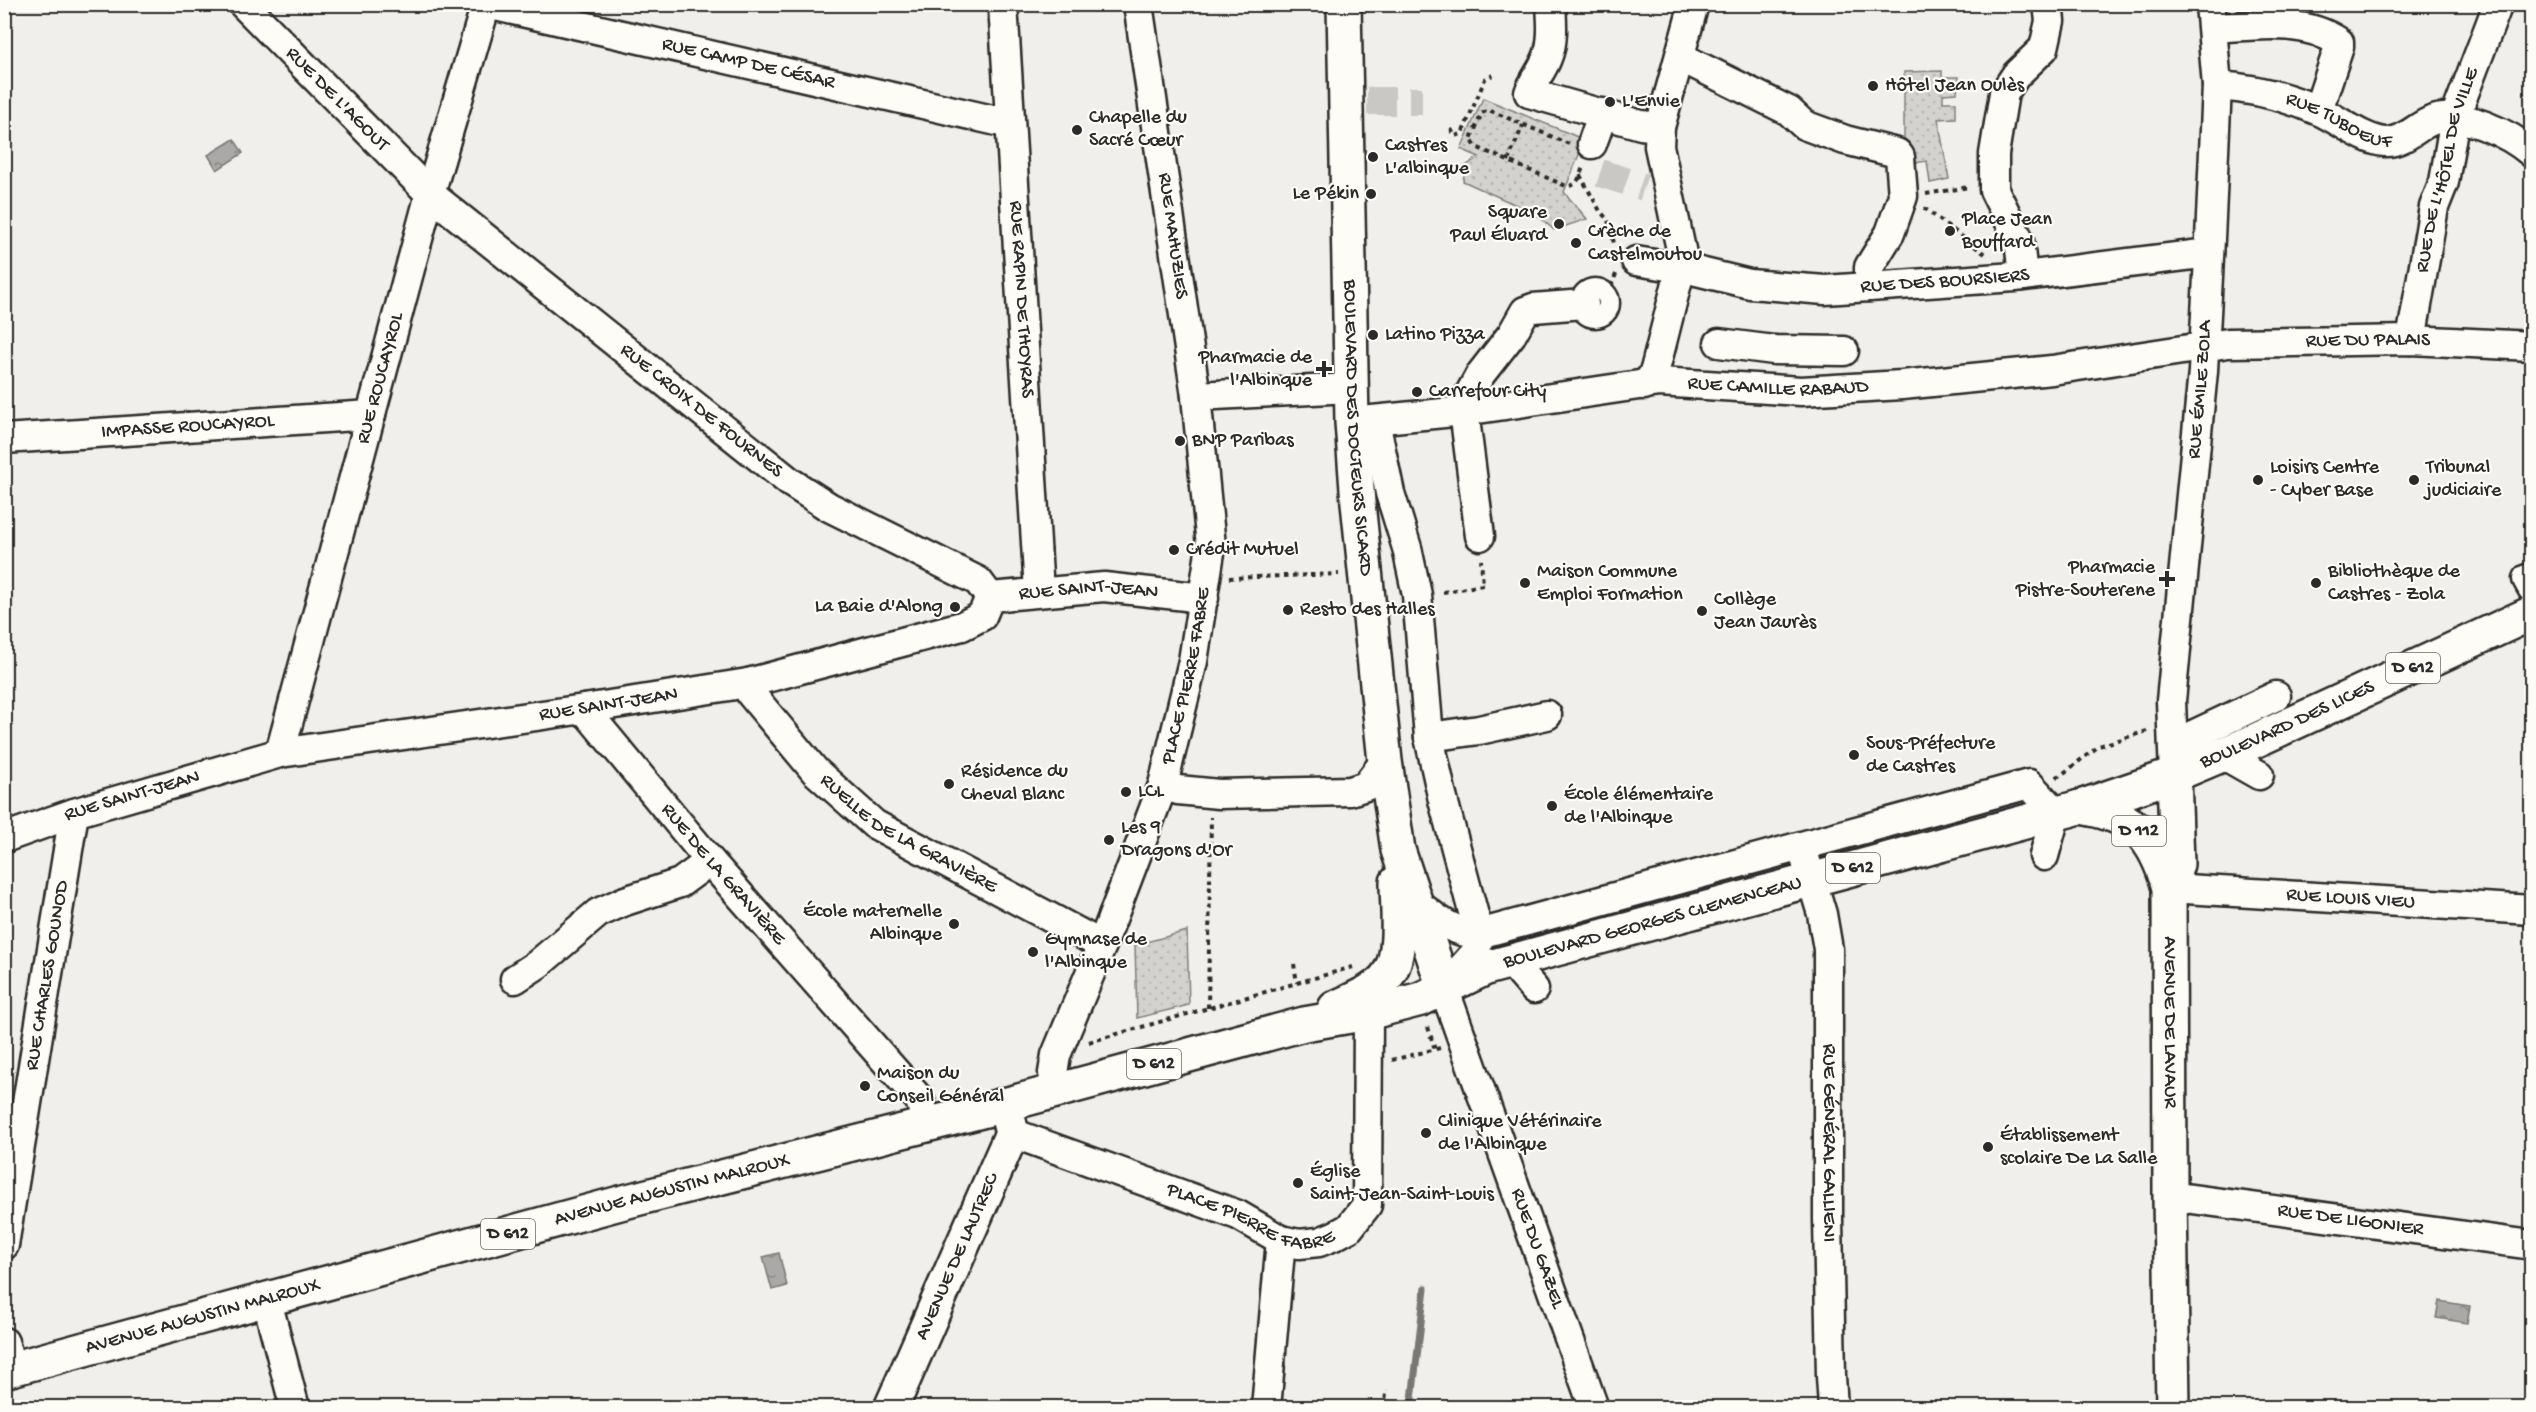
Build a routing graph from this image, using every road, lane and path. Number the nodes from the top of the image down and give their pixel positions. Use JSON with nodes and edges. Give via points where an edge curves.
{"nodes":[{"id":1,"x":243,"y":4,"type":"edge"},
{"id":2,"x":486,"y":4,"type":"edge"},
{"id":3,"x":1003,"y":4,"type":"edge"},
{"id":4,"x":1138,"y":4,"type":"edge"},
{"id":5,"x":1344,"y":4,"type":"edge"},
{"id":6,"x":1694,"y":4,"type":"edge"},
{"id":7,"x":2048,"y":4,"type":"edge"},
{"id":8,"x":2498,"y":4,"type":"edge"},
{"id":9,"x":1551,"y":15,"type":"edge"},
{"id":10,"x":2211,"y":16,"type":"edge"},
{"id":11,"x":1680,"y":57,"type":"junction"},
{"id":12,"x":1494,"y":75,"type":"dead end"},
{"id":13,"x":2217,"y":86,"type":"junction"},
{"id":14,"x":2318,"y":110,"type":"junction"},
{"id":15,"x":1603,"y":114,"type":"junction"},
{"id":16,"x":2455,"y":117,"type":"junction"},
{"id":17,"x":1010,"y":124,"type":"junction"},
{"id":18,"x":1523,"y":124,"type":"junction"},
{"id":19,"x":1660,"y":127,"type":"junction"},
{"id":20,"x":1451,"y":129,"type":"dead end"},
{"id":21,"x":1585,"y":146,"type":"joint"},
{"id":22,"x":2532,"y":153,"type":"edge"},
{"id":23,"x":1508,"y":161,"type":"junction"},
{"id":24,"x":1580,"y":175,"type":"dead end"},
{"id":25,"x":1993,"y":182,"type":"junction"},
{"id":26,"x":1573,"y":186,"type":"dead end"},
{"id":27,"x":430,"y":194,"type":"junction"},
{"id":28,"x":1914,"y":195,"type":"junction"},
{"id":29,"x":2209,"y":253,"type":"junction"},
{"id":30,"x":1626,"y":257,"type":"joint"},
{"id":31,"x":1681,"y":269,"type":"junction"},
{"id":32,"x":2019,"y":276,"type":"junction"},
{"id":33,"x":1869,"y":287,"type":"junction"},
{"id":34,"x":1584,"y":304,"type":"dead end"},
{"id":35,"x":2411,"y":340,"type":"junction"},
{"id":36,"x":1719,"y":343,"type":"dead end"},
{"id":37,"x":2205,"y":346,"type":"junction"},
{"id":38,"x":2532,"y":346,"type":"edge"},
{"id":39,"x":1774,"y":350,"type":"junction"},
{"id":40,"x":1844,"y":351,"type":"dead end"},
{"id":41,"x":1644,"y":385,"type":"junction"},
{"id":42,"x":1351,"y":388,"type":"junction"},
{"id":43,"x":1773,"y":389,"type":"junction"},
{"id":44,"x":1196,"y":396,"type":"junction"},
{"id":45,"x":1464,"y":411,"type":"junction"},
{"id":46,"x":371,"y":416,"type":"junction"},
{"id":47,"x":1363,"y":421,"type":"junction"},
{"id":48,"x":4,"y":439,"type":"edge"},
{"id":49,"x":1480,"y":536,"type":"joint"},
{"id":50,"x":1342,"y":574,"type":"dead end"},
{"id":51,"x":1211,"y":584,"type":"junction"},
{"id":52,"x":1425,"y":589,"type":"junction"},
{"id":53,"x":1039,"y":592,"type":"junction"},
{"id":54,"x":990,"y":597,"type":"junction"},
{"id":55,"x":2532,"y":613,"type":"edge"},
{"id":56,"x":748,"y":682,"type":"junction"},
{"id":57,"x":584,"y":709,"type":"junction"},
{"id":58,"x":1547,"y":715,"type":"dead end"},
{"id":59,"x":2294,"y":723,"type":"junction"},
{"id":60,"x":2172,"y":732,"type":"junction"},
{"id":61,"x":1429,"y":737,"type":"junction"},
{"id":62,"x":280,"y":753,"type":"junction"},
{"id":63,"x":2223,"y":754,"type":"junction"},
{"id":64,"x":1385,"y":761,"type":"junction"},
{"id":65,"x":2174,"y":775,"type":"junction"},
{"id":66,"x":2259,"y":775,"type":"dead end"},
{"id":67,"x":2029,"y":784,"type":"junction"},
{"id":68,"x":1163,"y":785,"type":"junction"},
{"id":69,"x":1211,"y":793,"type":"junction"},
{"id":70,"x":2068,"y":810,"type":"junction"},
{"id":71,"x":74,"y":813,"type":"junction"},
{"id":72,"x":1919,"y":814,"type":"junction"},
{"id":73,"x":4,"y":838,"type":"edge"},
{"id":74,"x":1801,"y":846,"type":"junction"},
{"id":75,"x":1928,"y":848,"type":"junction"},
{"id":76,"x":1398,"y":850,"type":"junction"},
{"id":77,"x":2044,"y":856,"type":"dead end"},
{"id":78,"x":710,"y":861,"type":"junction"},
{"id":79,"x":1812,"y":880,"type":"junction"},
{"id":80,"x":2169,"y":888,"type":"junction"},
{"id":81,"x":1618,"y":896,"type":"junction"},
{"id":82,"x":1413,"y":900,"type":"junction"},
{"id":83,"x":1581,"y":906,"type":"junction"},
{"id":84,"x":2532,"y":910,"type":"edge"},
{"id":85,"x":1627,"y":930,"type":"junction"},
{"id":86,"x":1479,"y":934,"type":"junction"},
{"id":87,"x":1102,"y":945,"type":"junction"},
{"id":88,"x":1509,"y":961,"type":"junction"},
{"id":89,"x":1294,"y":964,"type":"dead end"},
{"id":90,"x":1361,"y":964,"type":"dead end"},
{"id":91,"x":515,"y":980,"type":"dead end"},
{"id":92,"x":1297,"y":982,"type":"junction"},
{"id":93,"x":1444,"y":988,"type":"junction"},
{"id":94,"x":1534,"y":989,"type":"dead end"},
{"id":95,"x":1208,"y":1008,"type":"junction"},
{"id":96,"x":1368,"y":1013,"type":"junction"},
{"id":97,"x":1304,"y":1024,"type":"junction"},
{"id":98,"x":1088,"y":1043,"type":"dead end"},
{"id":99,"x":1445,"y":1047,"type":"dead end"},
{"id":100,"x":1388,"y":1061,"type":"dead end"},
{"id":101,"x":1059,"y":1090,"type":"junction"},
{"id":102,"x":1009,"y":1119,"type":"junction"},
{"id":103,"x":927,"y":1124,"type":"junction"},
{"id":104,"x":2170,"y":1196,"type":"junction"},
{"id":105,"x":6,"y":1230,"type":"edge"},
{"id":106,"x":1281,"y":1240,"type":"junction"},
{"id":107,"x":2532,"y":1245,"type":"edge"},
{"id":108,"x":267,"y":1301,"type":"junction"},
{"id":109,"x":7,"y":1361,"type":"edge"},
{"id":110,"x":1386,"y":1390,"type":"dead end"},
{"id":111,"x":295,"y":1407,"type":"edge"},
{"id":112,"x":891,"y":1407,"type":"edge"},
{"id":113,"x":1266,"y":1407,"type":"edge"},
{"id":114,"x":1385,"y":1407,"type":"edge"},
{"id":115,"x":1594,"y":1407,"type":"edge"},
{"id":116,"x":1833,"y":1407,"type":"edge"},
{"id":117,"x":2173,"y":1407,"type":"edge"}],
"edges":[{"from":1,"to":27,"type":"street","name":"RUE DE L'AGOUT"},
{"from":2,"to":17,"type":"street","name":"RUE CAMP DE CÉSAR"},
{"from":2,"to":27,"type":"street","name":"RUE ROUCAYROL"},
{"from":3,"to":17,"type":"street","name":"RUE RAPIN DE THOYRAS"},
{"from":4,"to":44,"type":"street","name":"RUE MAHUZIES"},
{"from":5,"to":42,"type":"main road","name":"BOULEVARD DES DOCTEURS SICARD","via":[[1357,101]]},
{"from":6,"to":11,"type":"street"},
{"from":7,"to":25,"type":"street","via":[[2049,35],[2044,48],[2004,93]]},
{"from":8,"to":16,"type":"street","name":"RUE DE L'HÔTEL DE VILLE"},
{"from":9,"to":15,"type":"street","via":[[1548,57],[1529,93]]},
{"from":10,"to":13,"type":"street","name":"RUE ÉMILE ZOLA"},
{"from":10,"to":14,"type":"street","via":[[2285,24],[2338,42]]},
{"from":11,"to":19,"type":"street"},
{"from":11,"to":28,"type":"street","via":[[1789,111],[1803,125],[1897,153]]},
{"from":12,"to":20,"type":"path","via":[[1485,79],[1462,134],[1455,136]]},
{"from":13,"to":14,"type":"street","name":"RUE TUBOEUF","via":[[2263,93]]},
{"from":13,"to":29,"type":"street","name":"RUE ÉMILE ZOLA"},
{"from":14,"to":16,"type":"street","name":"RUE TUBOEUF","via":[[2373,139],[2387,142],[2399,140],[2432,120]]},
{"from":15,"to":19,"type":"street"},
{"from":15,"to":21,"type":"street"},
{"from":16,"to":22,"type":"street","via":[[2520,143]]},
{"from":16,"to":35,"type":"street","name":"RUE DE L'HÔTEL DE VILLE","via":[[2444,182],[2434,207]]},
{"from":17,"to":53,"type":"street","name":"RUE RAPIN DE THOYRAS"},
{"from":18,"to":21,"type":"path"},
{"from":18,"to":23,"type":"path"},
{"from":18,"to":23,"type":"path","via":[[1489,110],[1482,113],[1471,140]]},
{"from":19,"to":31,"type":"street","via":[[1655,185],[1683,258]]},
{"from":23,"to":26,"type":"path"},
{"from":24,"to":30,"type":"path"},
{"from":25,"to":28,"type":"path"},
{"from":25,"to":32,"type":"street","via":[[1997,199],[2019,240]]},
{"from":27,"to":46,"type":"street","name":"RUE ROUCAYROL"},
{"from":27,"to":54,"type":"street","name":"RUE CROIX DE FOURNES","via":[[799,488],[829,507],[978,581]]},
{"from":28,"to":32,"type":"path"},
{"from":28,"to":33,"type":"street","via":[[1869,267]]},
{"from":29,"to":32,"type":"street","name":"RUE DES BOURSIERS"},
{"from":29,"to":37,"type":"street","name":"RUE ÉMILE ZOLA"},
{"from":30,"to":31,"type":"street","name":"RUE DES BOURSIERS"},
{"from":31,"to":33,"type":"street","name":"RUE DES BOURSIERS","via":[[1776,287]]},
{"from":31,"to":41,"type":"street","via":[[1654,370]]},
{"from":32,"to":33,"type":"street","name":"RUE DES BOURSIERS"},
{"from":34,"to":45,"type":"street","via":[[1526,311],[1480,375]]},
{"from":35,"to":37,"type":"street","name":"RUE DU PALAIS"},
{"from":35,"to":38,"type":"street","name":"RUE DU PALAIS"},
{"from":36,"to":39,"type":"street"},
{"from":37,"to":43,"type":"street","name":"RUE CAMILLE RABAUD","via":[[2052,370],[1902,385]]},
{"from":37,"to":60,"type":"street","name":"RUE ÉMILE ZOLA","via":[[2171,701]]},
{"from":39,"to":40,"type":"street"},
{"from":39,"to":43,"type":"street"},
{"from":41,"to":43,"type":"street","name":"RUE CAMILLE RABAUD","via":[[1659,382]]},
{"from":41,"to":45,"type":"street","name":"RUE CAMILLE RABAUD"},
{"from":42,"to":44,"type":"street"},
{"from":42,"to":47,"type":"main road","name":"BOULEVARD DES DOCTEURS SICARD"},
{"from":44,"to":51,"type":"street","name":"PLACE PIERRE FABRE","via":[[1220,545]]},
{"from":45,"to":47,"type":"street","name":"RUE CAMILLE RABAUD"},
{"from":45,"to":49,"type":"street"},
{"from":46,"to":48,"type":"street","name":"IMPASSE ROUCAYROL"},
{"from":46,"to":62,"type":"street","name":"RUE ROUCAYROL"},
{"from":47,"to":52,"type":"street"},
{"from":47,"to":64,"type":"main road","name":"BOULEVARD DES DOCTEURS SICARD","via":[[1358,503]]},
{"from":49,"to":52,"type":"path","via":[[1483,585]]},
{"from":50,"to":51,"type":"path"},
{"from":51,"to":53,"type":"street","name":"RUE SAINT-JEAN"},
{"from":51,"to":68,"type":"street","name":"PLACE PIERRE FABRE"},
{"from":52,"to":61,"type":"street"},
{"from":53,"to":54,"type":"street","name":"RUE SAINT-JEAN"},
{"from":54,"to":56,"type":"street","name":"RUE SAINT-JEAN","via":[[982,616],[962,626]]},
{"from":55,"to":59,"type":"main road","name":"BOULEVARD DES LICES","number":"D 612"},
{"from":56,"to":57,"type":"street","name":"RUE SAINT-JEAN"},
{"from":56,"to":87,"type":"street","name":"RUELLE DE LA GRAVIÈRE","via":[[751,694],[780,731],[855,810],[894,837]]},
{"from":57,"to":62,"type":"street","name":"RUE SAINT-JEAN"},
{"from":57,"to":78,"type":"street","name":"RUE DE LA GRAVIÈRE"},
{"from":58,"to":61,"type":"street"},
{"from":59,"to":63,"type":"main road","name":"BOULEVARD DES LICES","number":"D 612"},
{"from":59,"to":65,"type":"street","via":[[2270,699],[2191,735]]},
{"from":60,"to":65,"type":"street","name":"RUE ÉMILE ZOLA"},
{"from":60,"to":67,"type":"path","via":[[2154,728],[2099,746],[2061,775]]},
{"from":61,"to":86,"type":"street"},
{"from":62,"to":71,"type":"street","name":"RUE SAINT-JEAN"},
{"from":63,"to":65,"type":"main road","name":"BOULEVARD DES LICES","number":"D 612"},
{"from":63,"to":66,"type":"street"},
{"from":64,"to":69,"type":"street","via":[[1366,786],[1334,795],[1262,798]]},
{"from":64,"to":76,"type":"main road","name":"BOULEVARD DES DOCTEURS SICARD"},
{"from":65,"to":70,"type":"main road","name":"BOULEVARD GEORGES CLEMENCEAU","number":"D 612"},
{"from":65,"to":80,"type":"main road","name":"AVENUE DE LAVAUR","number":"D 112","via":[[2177,864]]},
{"from":67,"to":70,"type":"street"},
{"from":67,"to":72,"type":"street"},
{"from":68,"to":69,"type":"street"},
{"from":68,"to":87,"type":"street","name":"PLACE PIERRE FABRE"},
{"from":69,"to":95,"type":"path"},
{"from":70,"to":75,"type":"main road","name":"BOULEVARD GEORGES CLEMENCEAU","number":"D 612"},
{"from":70,"to":77,"type":"street"},
{"from":70,"to":80,"type":"main road","name":"AVENUE DE LAVAUR","number":"D 112","via":[[2118,815],[2131,823],[2151,845]]},
{"from":71,"to":73,"type":"street","name":"RUE SAINT-JEAN"},
{"from":71,"to":105,"type":"street","name":"RUE CHARLES GOUNOD"},
{"from":72,"to":74,"type":"street"},
{"from":72,"to":75,"type":"street"},
{"from":74,"to":79,"type":"street","name":"RUE GÉNÉRAL GALLIENI"},
{"from":74,"to":81,"type":"street"},
{"from":75,"to":79,"type":"main road","name":"BOULEVARD GEORGES CLEMENCEAU","number":"D 612"},
{"from":76,"to":82,"type":"main road","name":"BOULEVARD DES DOCTEURS SICARD"},
{"from":76,"to":97,"type":"main road","name":"BOULEVARD DES DOCTEURS SICARD","via":[[1396,960],[1389,975],[1371,991]]},
{"from":78,"to":91,"type":"street","via":[[680,883],[625,901],[594,903],[538,964]]},
{"from":78,"to":103,"type":"street","name":"RUE DE LA GRAVIÈRE","via":[[920,1100]]},
{"from":79,"to":85,"type":"main road","name":"BOULEVARD GEORGES CLEMENCEAU","number":"D 612"},
{"from":79,"to":116,"type":"street","name":"RUE GÉNÉRAL GALLIENI","via":[[1828,949]]},
{"from":80,"to":84,"type":"street","name":"RUE LOUIS VIEU"},
{"from":80,"to":104,"type":"main road","name":"AVENUE DE LAVAUR","number":"D 112"},
{"from":81,"to":83,"type":"street"},
{"from":81,"to":85,"type":"street"},
{"from":82,"to":86,"type":"street","via":[[1449,927]]},
{"from":82,"to":93,"type":"main road","name":"BOULEVARD DES DOCTEURS SICARD"},
{"from":83,"to":85,"type":"street"},
{"from":83,"to":86,"type":"street"},
{"from":85,"to":88,"type":"main road","name":"BOULEVARD GEORGES CLEMENCEAU","number":"D 612"},
{"from":86,"to":93,"type":"street","via":[[1476,952]]},
{"from":87,"to":101,"type":"street","name":"PLACE PIERRE FABRE","via":[[1056,1056],[1053,1073]]},
{"from":88,"to":93,"type":"main road","name":"BOULEVARD GEORGES CLEMENCEAU","number":"D 612"},
{"from":88,"to":94,"type":"street"},
{"from":89,"to":92,"type":"path"},
{"from":90,"to":92,"type":"path"},
{"from":92,"to":95,"type":"path"},
{"from":93,"to":96,"type":"main road","number":"D 612","via":[[1421,999]]},
{"from":93,"to":115,"type":"street","name":"RUE DU GAZEL"},
{"from":95,"to":98,"type":"path"},
{"from":96,"to":97,"type":"main road","number":"D 612"},
{"from":96,"to":106,"type":"street","name":"PLACE PIERRE FABRE","via":[[1367,1205],[1349,1228],[1334,1236],[1299,1244]]},
{"from":97,"to":101,"type":"main road","name":"AVENUE AUGUSTIN MALROUX","number":"D 612"},
{"from":99,"to":100,"type":"path"},
{"from":101,"to":102,"type":"main road","name":"AVENUE AUGUSTIN MALROUX","number":"D 612"},
{"from":102,"to":103,"type":"main road","name":"AVENUE AUGUSTIN MALROUX","number":"D 612"},
{"from":102,"to":106,"type":"street","name":"PLACE PIERRE FABRE","via":[[1238,1215]]},
{"from":102,"to":112,"type":"main road","name":"AVENUE DE LAUTREC"},
{"from":103,"to":108,"type":"main road","name":"AVENUE AUGUSTIN MALROUX","number":"D 612"},
{"from":104,"to":107,"type":"street","name":"RUE DE LIGONIER"},
{"from":104,"to":117,"type":"main road","name":"AVENUE DE LAVAUR","number":"D 112"},
{"from":106,"to":113,"type":"street"},
{"from":108,"to":109,"type":"main road","name":"AVENUE AUGUSTIN MALROUX","number":"D 612"},
{"from":108,"to":111,"type":"street"},
{"from":110,"to":114,"type":"path"}]}
